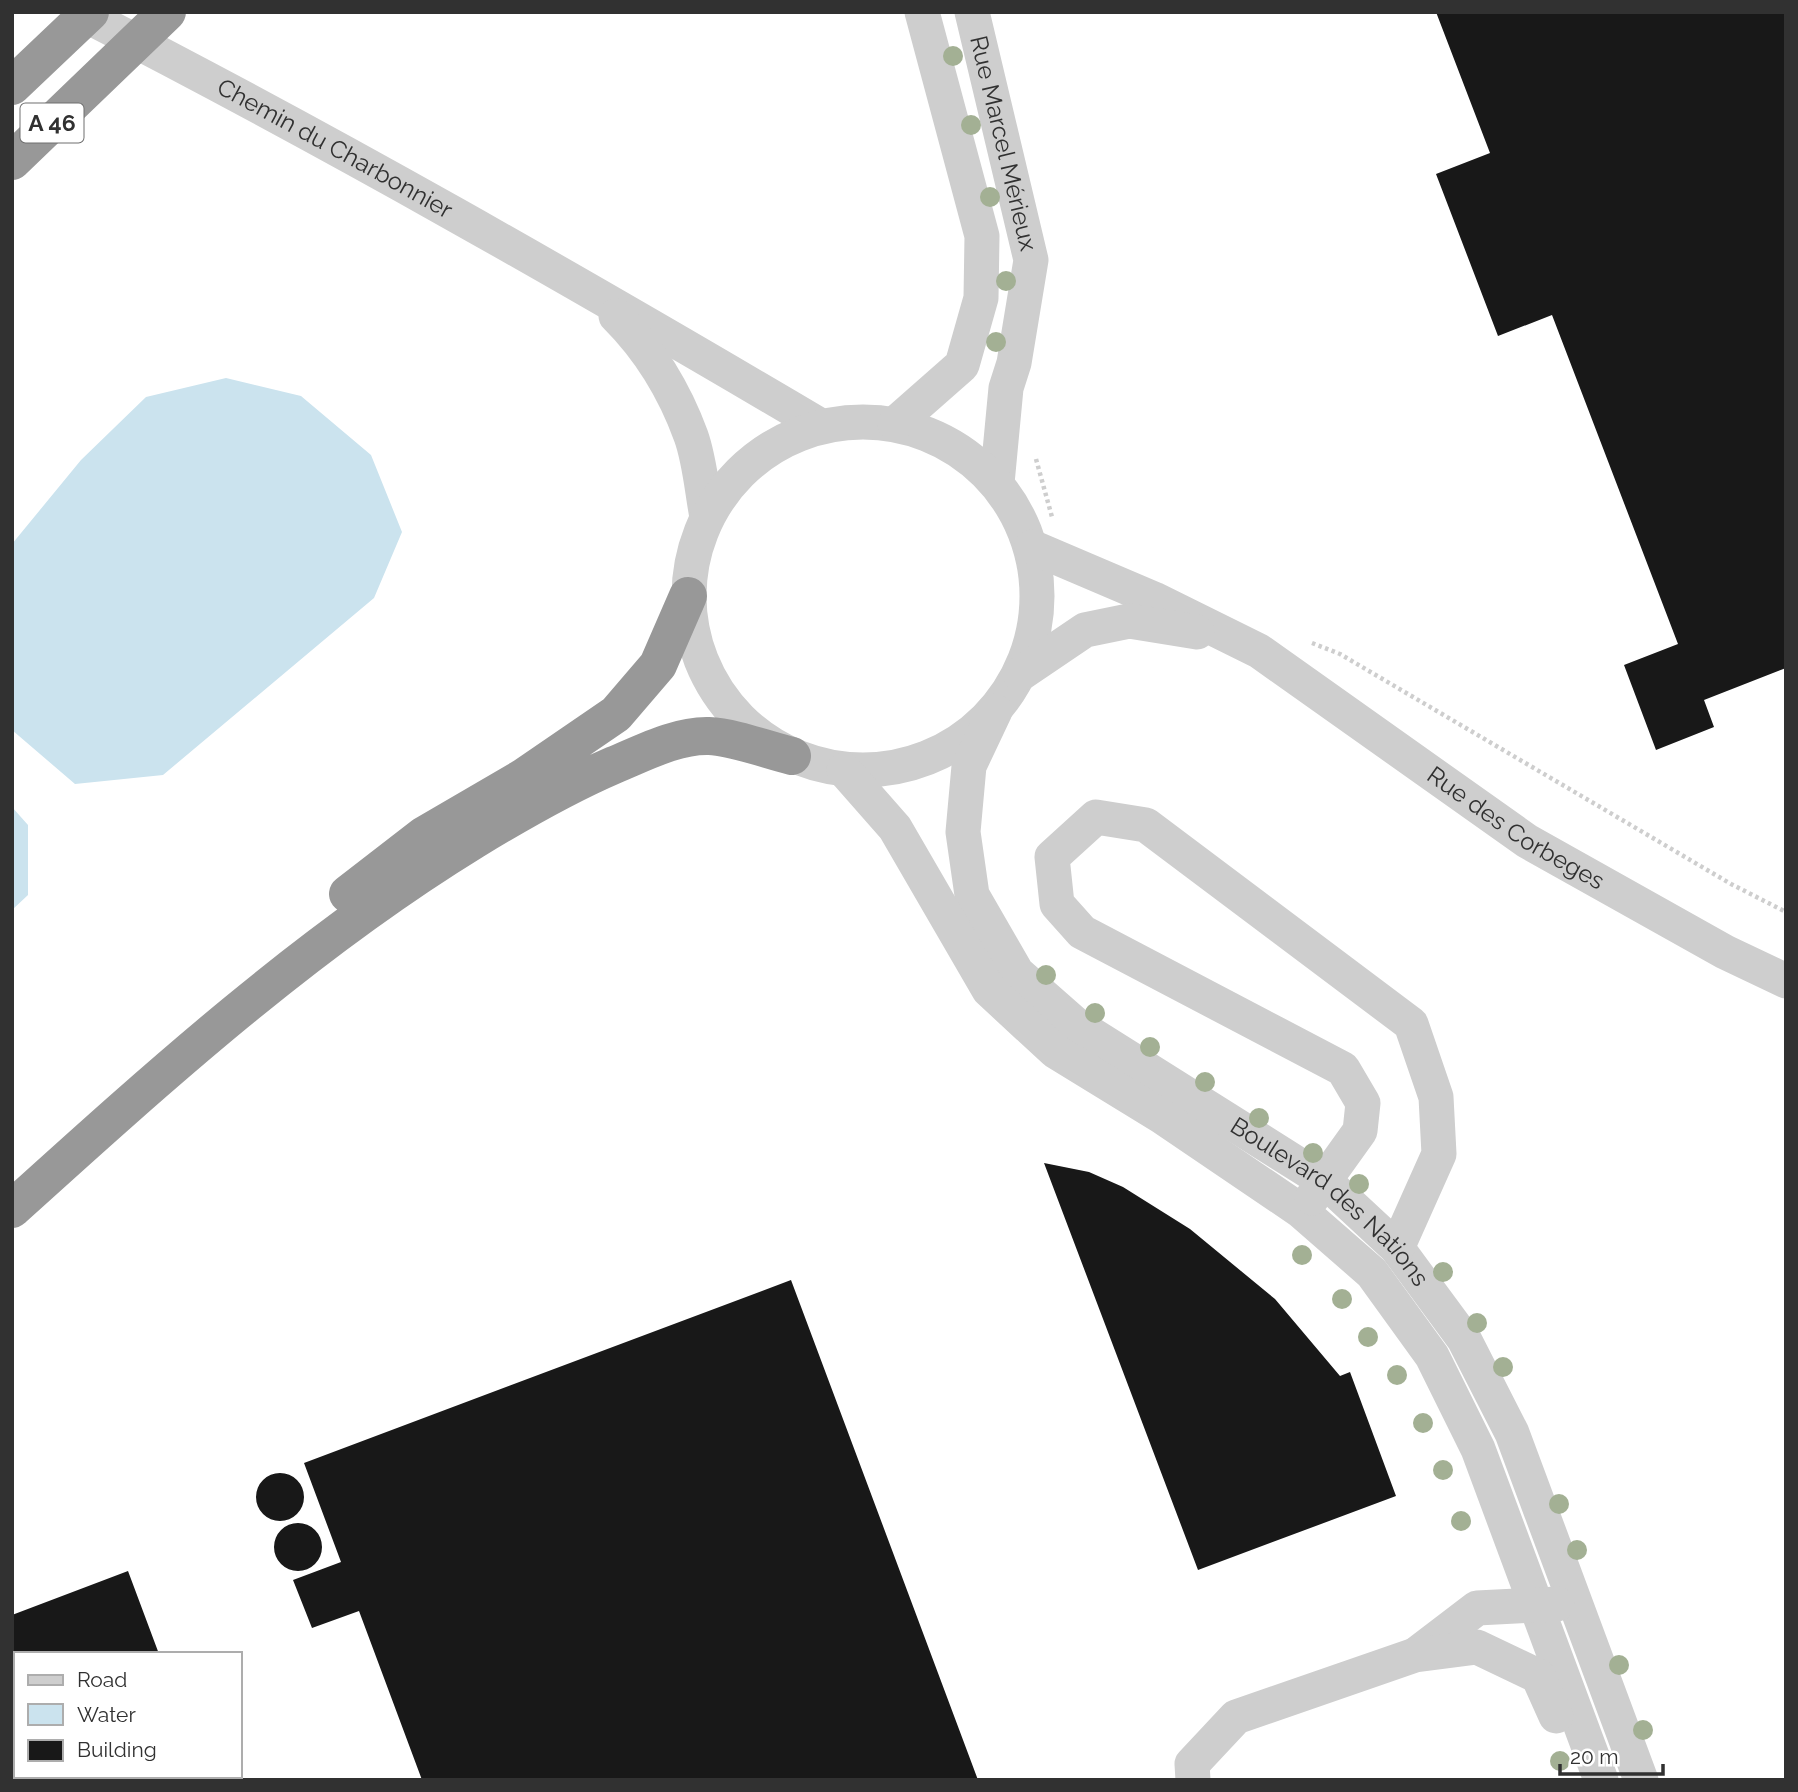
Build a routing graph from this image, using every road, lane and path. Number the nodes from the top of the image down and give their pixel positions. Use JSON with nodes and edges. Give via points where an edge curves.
{"nodes":[{"id":1,"x":69,"y":12,"type":"edge"},
{"id":2,"x":79,"y":12,"type":"edge"},
{"id":3,"x":90,"y":12,"type":"edge"},
{"id":4,"x":167,"y":12,"type":"edge"},
{"id":5,"x":922,"y":12,"type":"edge"},
{"id":6,"x":972,"y":12,"type":"edge"},
{"id":7,"x":12,"y":63,"type":"edge"},
{"id":8,"x":12,"y":86,"type":"edge"},
{"id":9,"x":12,"y":161,"type":"edge"},
{"id":10,"x":589,"y":289,"type":"junction"},
{"id":11,"x":895,"y":424,"type":"junction"},
{"id":12,"x":821,"y":426,"type":"junction"},
{"id":13,"x":1033,"y":448,"type":"dead end"},
{"id":14,"x":997,"y":483,"type":"junction"},
{"id":15,"x":708,"y":517,"type":"junction"},
{"id":16,"x":1058,"y":524,"type":"dead end"},
{"id":17,"x":1032,"y":547,"type":"junction"},
{"id":18,"x":688,"y":596,"type":"junction"},
{"id":19,"x":1303,"y":640,"type":"dead end"},
{"id":20,"x":1259,"y":651,"type":"junction"},
{"id":21,"x":1020,"y":674,"type":"junction"},
{"id":22,"x":995,"y":711,"type":"junction"},
{"id":23,"x":792,"y":756,"type":"junction"},
{"id":24,"x":844,"y":770,"type":"junction"},
{"id":25,"x":1786,"y":912,"type":"edge"},
{"id":26,"x":1786,"y":981,"type":"edge"},
{"id":27,"x":12,"y":1175,"type":"edge"},
{"id":28,"x":1326,"y":1182,"type":"junction"},
{"id":29,"x":12,"y":1209,"type":"edge"},
{"id":30,"x":1301,"y":1212,"type":"junction"},
{"id":31,"x":1397,"y":1248,"type":"junction"},
{"id":32,"x":1535,"y":1604,"type":"junction"},
{"id":33,"x":1415,"y":1655,"type":"junction"},
{"id":34,"x":1193,"y":1780,"type":"edge"},
{"id":35,"x":1585,"y":1780,"type":"edge"},
{"id":36,"x":1601,"y":1780,"type":"edge"},
{"id":37,"x":1624,"y":1780,"type":"edge"},
{"id":38,"x":1641,"y":1780,"type":"edge"}],
"edges":[{"from":1,"to":7,"type":"highway"},
{"from":2,"to":10,"type":"street","name":"Chemin du Charbonnier"},
{"from":3,"to":8,"type":"highway","number":"A 46"},
{"from":4,"to":9,"type":"highway","number":"A 46"},
{"from":5,"to":11,"type":"street","name":"Rue Marcel Mérieux","via":[[982,236],[981,299],[962,365]]},
{"from":6,"to":14,"type":"street","name":"Rue Marcel Mérieux","via":[[1031,260],[1006,388]]},
{"from":10,"to":12,"type":"street","name":"Chemin du Charbonnier"},
{"from":10,"to":15,"type":"street","name":"Chemin du Charbonnier","via":[[636,335],[667,383],[691,438]]},
{"from":11,"to":12,"type":"street","via":[[858,421]]},
{"from":11,"to":14,"type":"street","via":[[931,435],[967,455]]},
{"from":12,"to":15,"type":"street","via":[[775,445],[736,476]]},
{"from":13,"to":16,"type":"path","via":[[1049,514]]},
{"from":14,"to":17,"type":"street","via":[[1018,513]]},
{"from":15,"to":18,"type":"street","via":[[693,555]]},
{"from":17,"to":20,"type":"street","name":"Rue des Corbeges","via":[[1154,599]]},
{"from":17,"to":21,"type":"street","via":[[1038,590],[1034,633]]},
{"from":18,"to":23,"type":"street","via":[[693,636],[713,685],[757,735]]},
{"from":18,"to":27,"type":"highway","via":[[658,664],[615,714],[524,777],[423,835],[183,1027]]},
{"from":19,"to":25,"type":"path","via":[[1340,654]]},
{"from":20,"to":21,"type":"street","name":"Rue des Corbeges","via":[[1193,630],[1129,621],[1085,630]]},
{"from":20,"to":26,"type":"street","name":"Rue des Corbeges","via":[[1527,841]]},
{"from":21,"to":22,"type":"street"},
{"from":22,"to":24,"type":"street","via":[[964,739],[926,758],[886,769]]},
{"from":22,"to":28,"type":"street","name":"Boulevard des Nations","via":[[970,766],[963,832],[972,895],[1017,973],[1075,1024]]},
{"from":23,"to":24,"type":"street"},
{"from":23,"to":29,"type":"highway","via":[[709,736],[661,745],[574,782],[513,817],[387,895],[262,992],[200,1041]]},
{"from":24,"to":30,"type":"street","name":"Boulevard des Nations","via":[[895,828],[989,990],[1055,1051],[1161,1116]]},
{"from":28,"to":30,"type":"street"},
{"from":28,"to":31,"type":"street","name":"Boulevard des Nations"},
{"from":28,"to":31,"type":"street","via":[[1360,1131],[1363,1103],[1343,1069],[1082,932],[1057,904],[1052,857],[1096,817],[1146,825],[1411,1024],[1436,1097],[1439,1154]]},
{"from":30,"to":32,"type":"street","name":"Boulevard des Nations","via":[[1372,1273],[1432,1356],[1478,1449]]},
{"from":31,"to":38,"type":"street","name":"Boulevard des Nations","via":[[1464,1339],[1512,1433]]},
{"from":32,"to":33,"type":"street","via":[[1477,1608]]},
{"from":32,"to":36,"type":"street","name":"Boulevard des Nations"},
{"from":32,"to":37,"type":"street","via":[[1559,1604]]},
{"from":33,"to":34,"type":"street","via":[[1236,1717],[1192,1764]]},
{"from":33,"to":35,"type":"street","via":[[1477,1647],[1538,1676]]}]}
